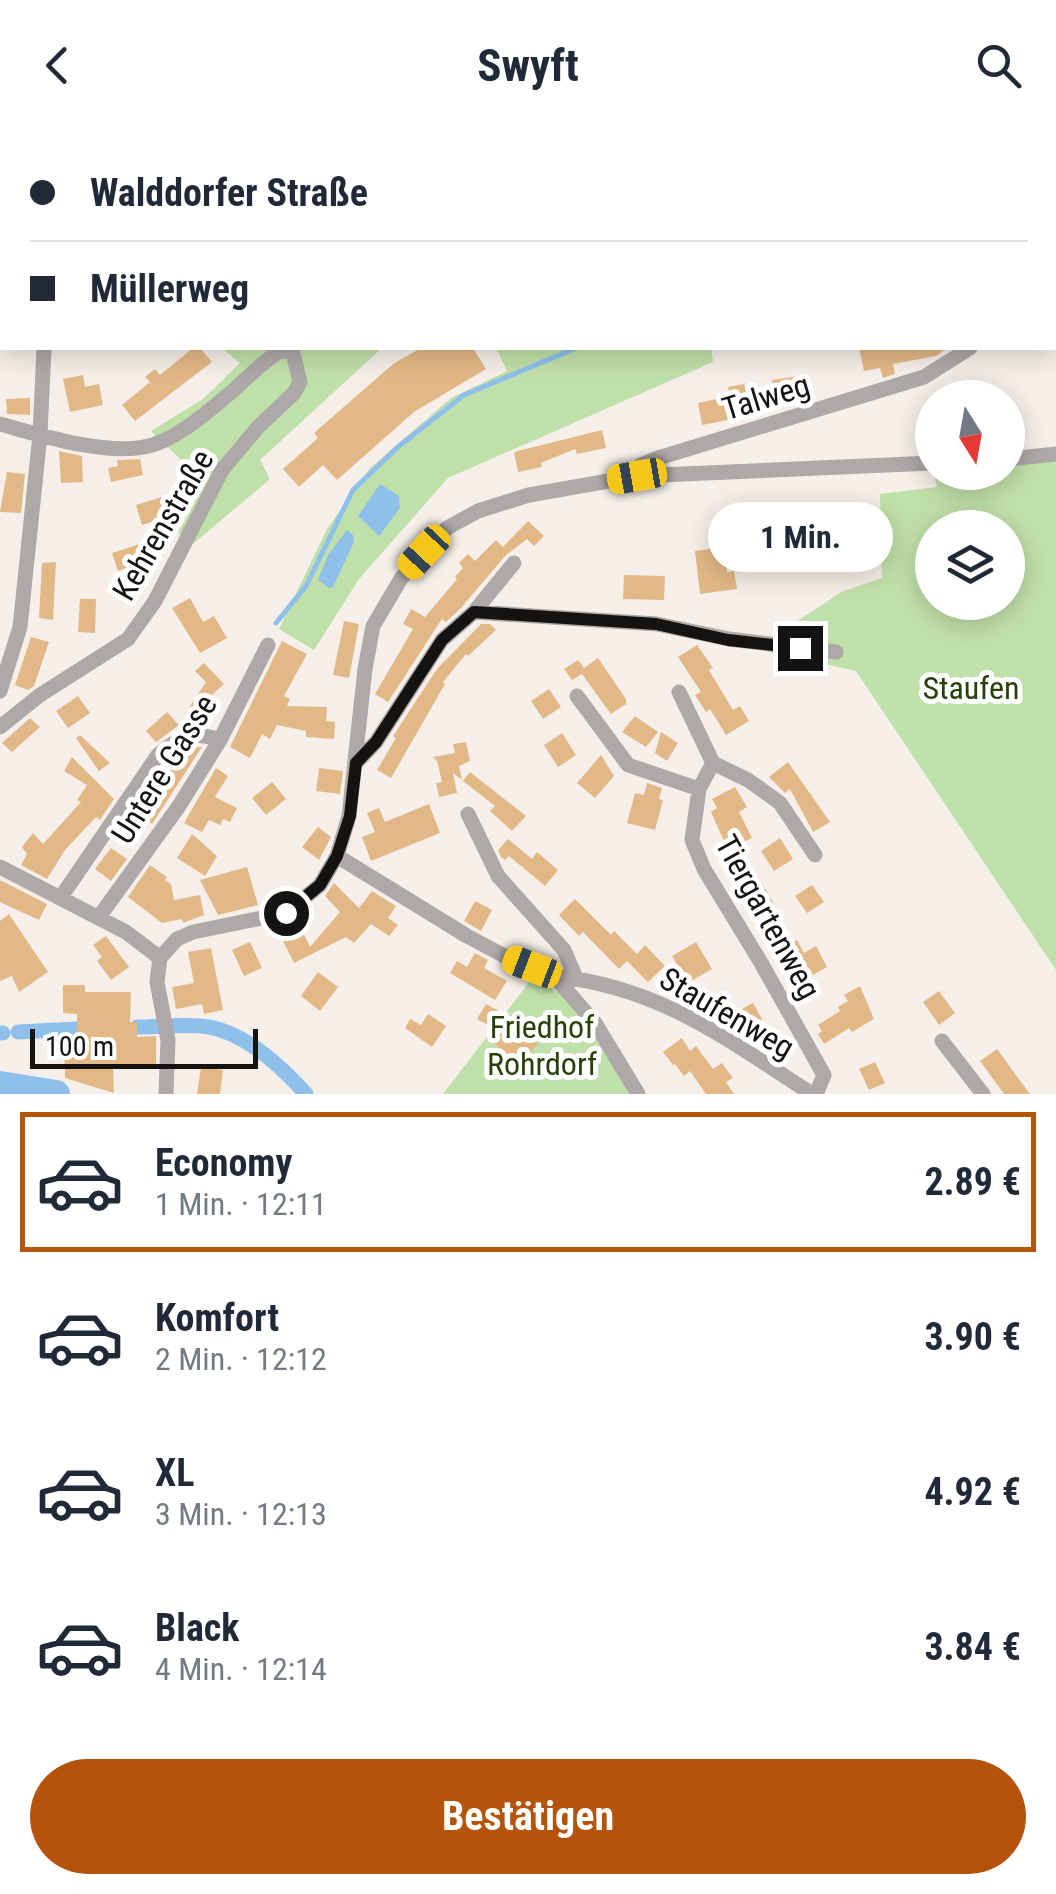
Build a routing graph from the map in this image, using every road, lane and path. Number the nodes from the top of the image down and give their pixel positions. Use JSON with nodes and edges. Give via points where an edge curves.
{"nodes":[{"id":1,"x":44,"y":350,"type":"edge"},
{"id":2,"x":967,"y":350,"type":"edge"},
{"id":3,"x":0,"y":424,"type":"edge"},
{"id":4,"x":40,"y":435,"type":"junction"},
{"id":5,"x":1056,"y":454,"type":"edge"},
{"id":6,"x":1025,"y":457,"type":"edge"},
{"id":7,"x":915,"y":463,"type":"edge"},
{"id":8,"x":637,"y":476,"type":"junction"},
{"id":9,"x":514,"y":563,"type":"dead end"},
{"id":10,"x":474,"y":612,"type":"junction"},
{"id":11,"x":268,"y":645,"type":"dead end"},
{"id":12,"x":836,"y":652,"type":"dead end"},
{"id":13,"x":0,"y":691,"type":"edge"},
{"id":14,"x":679,"y":692,"type":"dead end"},
{"id":15,"x":578,"y":696,"type":"dead end"},
{"id":16,"x":0,"y":727,"type":"edge"},
{"id":17,"x":220,"y":740,"type":"junction"},
{"id":18,"x":356,"y":763,"type":"junction"},
{"id":19,"x":713,"y":763,"type":"junction"},
{"id":20,"x":699,"y":788,"type":"junction"},
{"id":21,"x":468,"y":814,"type":"dead end"},
{"id":22,"x":337,"y":856,"type":"junction"},
{"id":23,"x":814,"y":856,"type":"dead end"},
{"id":24,"x":0,"y":867,"type":"edge"},
{"id":25,"x":61,"y":897,"type":"junction"},
{"id":26,"x":99,"y":917,"type":"junction"},
{"id":27,"x":160,"y":958,"type":"junction"},
{"id":28,"x":554,"y":976,"type":"junction"},
{"id":29,"x":576,"y":978,"type":"junction"},
{"id":30,"x":942,"y":1041,"type":"dead end"},
{"id":31,"x":166,"y":1094,"type":"edge"},
{"id":32,"x":638,"y":1094,"type":"edge"},
{"id":33,"x":814,"y":1094,"type":"edge"},
{"id":34,"x":983,"y":1094,"type":"edge"}],
"edges":[{"from":1,"to":4,"type":"street"},
{"from":2,"to":8,"type":"street","name":"Talweg","via":[[924,378],[658,458],[641,465]]},
{"from":3,"to":4,"type":"street"},
{"from":4,"to":13,"type":"street","via":[[20,628]]},
{"from":4,"to":16,"type":"street","name":"Kehrenstraße","via":[[144,448],[166,440],[282,350],[298,363],[294,393],[222,470],[155,601],[128,639]]},
{"from":5,"to":6,"type":"street"},
{"from":7,"to":8,"type":"street"},
{"from":8,"to":18,"type":"street","via":[[530,495],[447,528],[402,576],[373,626]]},
{"from":9,"to":10,"type":"street"},
{"from":10,"to":12,"type":"street","via":[[656,624]]},
{"from":10,"to":18,"type":"street","via":[[442,640]]},
{"from":11,"to":17,"type":"street","name":"Untere Gasse"},
{"from":14,"to":19,"type":"street"},
{"from":15,"to":20,"type":"street","via":[[628,765]]},
{"from":17,"to":25,"type":"street","via":[[177,738],[158,756]]},
{"from":17,"to":26,"type":"street","name":"Untere Gasse"},
{"from":18,"to":22,"type":"street"},
{"from":19,"to":20,"type":"street","name":"Tiergartenweg"},
{"from":19,"to":23,"type":"street","via":[[780,803]]},
{"from":20,"to":33,"type":"street","name":"Tiergartenweg","via":[[692,840],[824,1075]]},
{"from":21,"to":29,"type":"street","via":[[498,876],[564,950]]},
{"from":22,"to":27,"type":"street","via":[[320,885],[286,913],[193,932]]},
{"from":22,"to":28,"type":"street","via":[[467,936]]},
{"from":24,"to":25,"type":"street"},
{"from":25,"to":26,"type":"street"},
{"from":26,"to":27,"type":"street"},
{"from":27,"to":31,"type":"street"},
{"from":28,"to":29,"type":"street","name":"Staufenweg"},
{"from":28,"to":32,"type":"street","via":[[595,1023]]},
{"from":29,"to":33,"type":"street","name":"Staufenweg","via":[[666,1004]]},
{"from":30,"to":34,"type":"street"}]}
